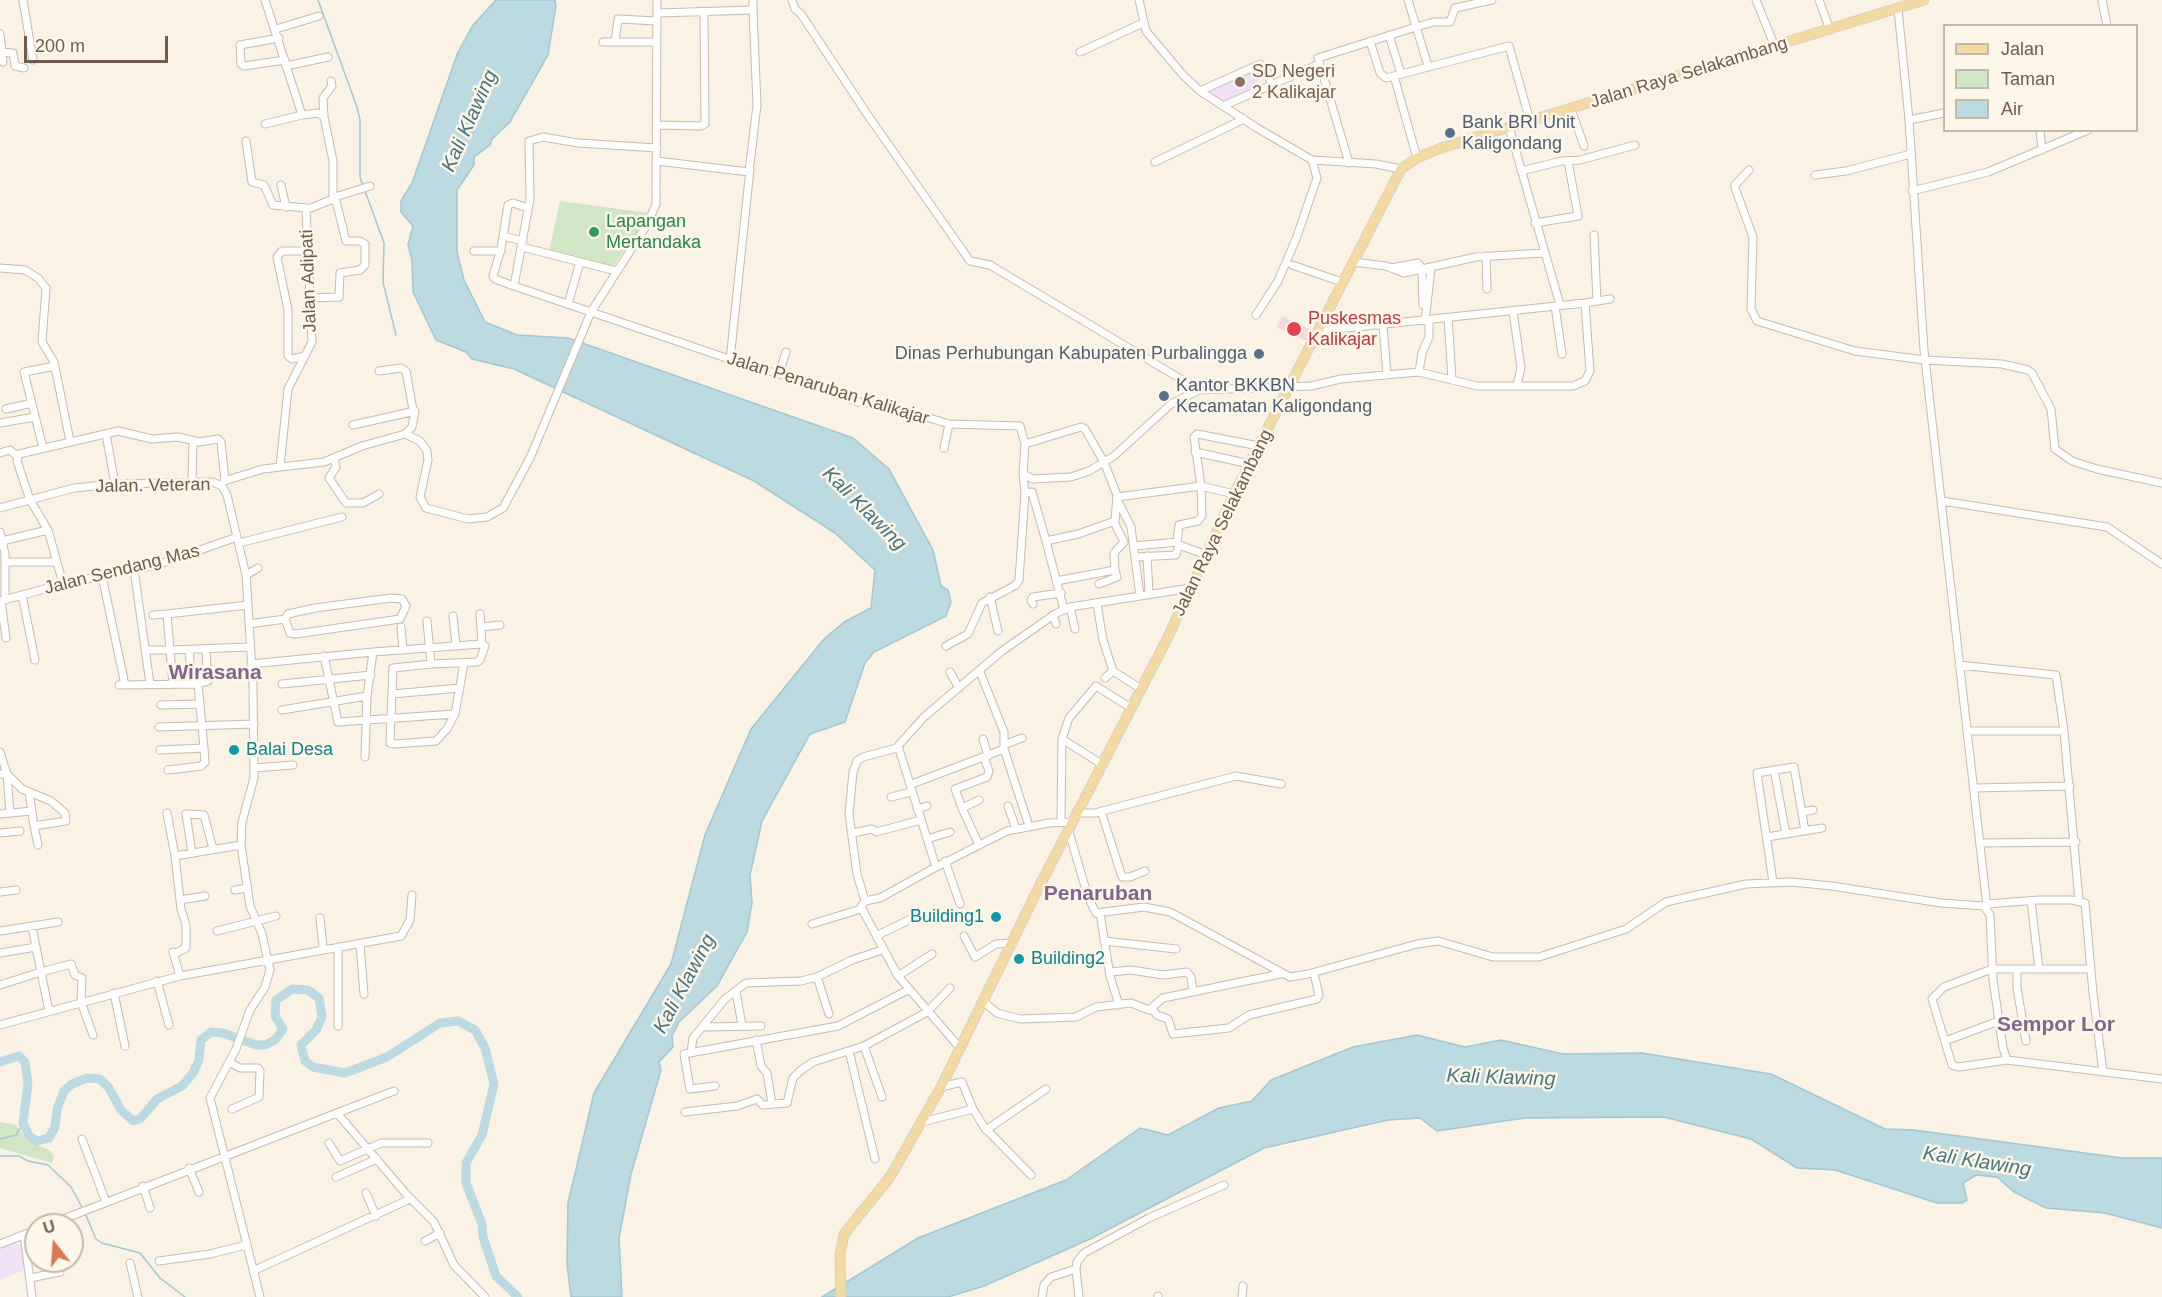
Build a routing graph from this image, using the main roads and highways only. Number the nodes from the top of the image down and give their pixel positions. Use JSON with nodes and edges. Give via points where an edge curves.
{"nodes":[{"id":1,"x":1924,"y":0,"type":"edge"},
{"id":2,"x":841,"y":1297,"type":"edge"}],
"edges":[{"from":1,"to":2,"type":"main road","name":"Jalan Raya Selakambang","via":[[1509,127],[1417,158],[1401,169],[1234,494],[1191,588],[941,1087],[890,1178],[844,1234]]}]}
